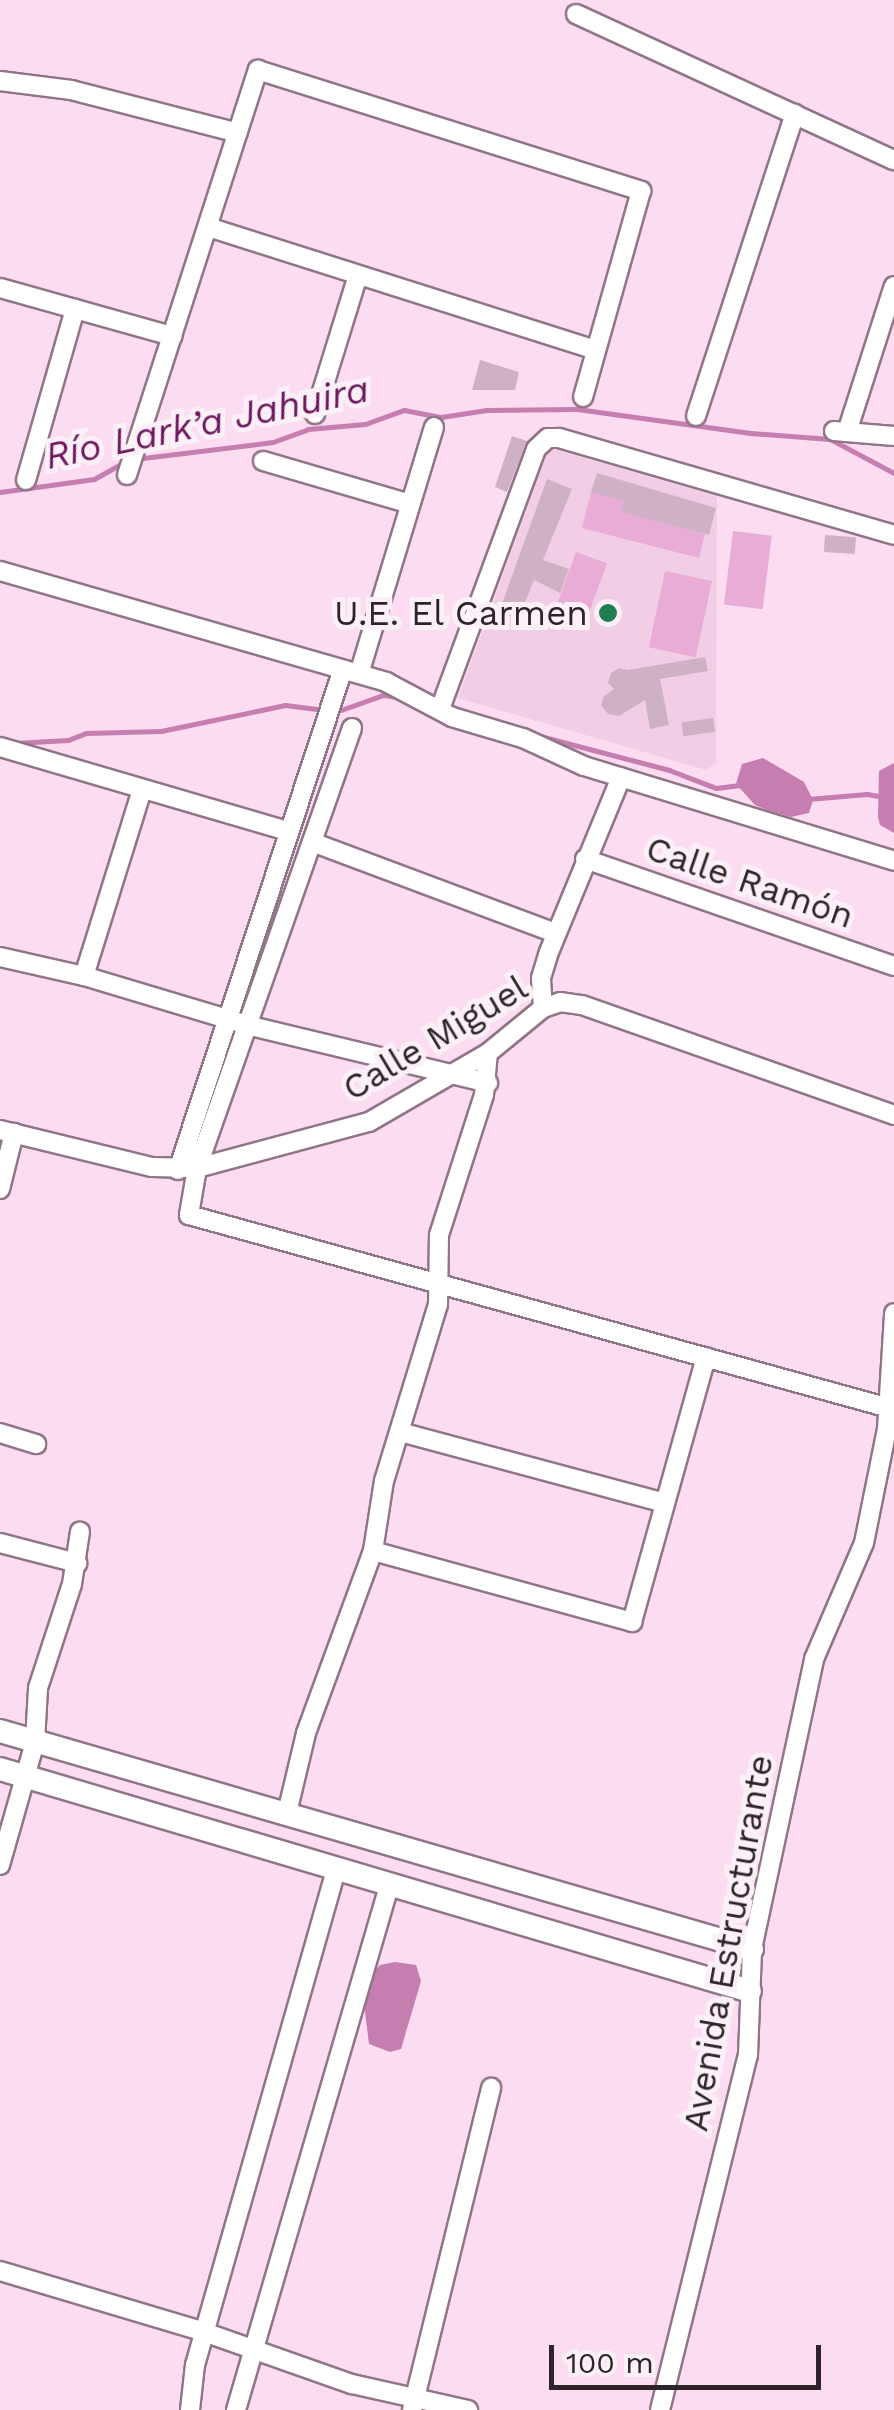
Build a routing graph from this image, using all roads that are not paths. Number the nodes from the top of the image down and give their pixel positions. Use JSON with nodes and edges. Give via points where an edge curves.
{"nodes":[{"id":1,"x":576,"y":14,"type":"dead end"},
{"id":2,"x":0,"y":80,"type":"edge"},
{"id":3,"x":795,"y":114,"type":"junction"},
{"id":4,"x":238,"y":133,"type":"junction"},
{"id":5,"x":894,"y":160,"type":"edge"},
{"id":6,"x":208,"y":227,"type":"junction"},
{"id":7,"x":358,"y":276,"type":"junction"},
{"id":8,"x":894,"y":286,"type":"edge"},
{"id":9,"x":0,"y":288,"type":"edge"},
{"id":10,"x":75,"y":309,"type":"junction"},
{"id":11,"x":172,"y":336,"type":"junction"},
{"id":12,"x":595,"y":350,"type":"junction"},
{"id":13,"x":584,"y":397,"type":"dead end"},
{"id":14,"x":315,"y":414,"type":"dead end"},
{"id":15,"x":696,"y":416,"type":"dead end"},
{"id":16,"x":434,"y":426,"type":"dead end"},
{"id":17,"x":894,"y":436,"type":"edge"},
{"id":18,"x":262,"y":461,"type":"dead end"},
{"id":19,"x":128,"y":476,"type":"dead end"},
{"id":20,"x":26,"y":480,"type":"dead end"},
{"id":21,"x":410,"y":504,"type":"junction"},
{"id":22,"x":894,"y":535,"type":"edge"},
{"id":23,"x":0,"y":571,"type":"edge"},
{"id":24,"x":350,"y":672,"type":"junction"},
{"id":25,"x":440,"y":710,"type":"junction"},
{"id":26,"x":352,"y":728,"type":"dead end"},
{"id":27,"x":0,"y":747,"type":"edge"},
{"id":28,"x":621,"y":777,"type":"junction"},
{"id":29,"x":142,"y":790,"type":"junction"},
{"id":30,"x":287,"y":832,"type":"junction"},
{"id":31,"x":312,"y":842,"type":"junction"},
{"id":32,"x":585,"y":859,"type":"junction"},
{"id":33,"x":894,"y":860,"type":"edge"},
{"id":34,"x":556,"y":933,"type":"junction"},
{"id":35,"x":0,"y":957,"type":"edge"},
{"id":36,"x":894,"y":966,"type":"edge"},
{"id":37,"x":84,"y":976,"type":"junction"},
{"id":38,"x":543,"y":1008,"type":"junction"},
{"id":39,"x":227,"y":1019,"type":"junction"},
{"id":40,"x":247,"y":1025,"type":"junction"},
{"id":41,"x":488,"y":1052,"type":"junction"},
{"id":42,"x":452,"y":1074,"type":"junction"},
{"id":43,"x":488,"y":1083,"type":"junction"},
{"id":44,"x":894,"y":1115,"type":"edge"},
{"id":45,"x":7,"y":1132,"type":"edge"},
{"id":46,"x":187,"y":1169,"type":"junction"},
{"id":47,"x":0,"y":1189,"type":"edge"},
{"id":48,"x":440,"y":1284,"type":"junction"},
{"id":49,"x":894,"y":1314,"type":"edge"},
{"id":50,"x":706,"y":1358,"type":"junction"},
{"id":51,"x":889,"y":1408,"type":"junction"},
{"id":52,"x":400,"y":1432,"type":"junction"},
{"id":53,"x":0,"y":1434,"type":"edge"},
{"id":54,"x":36,"y":1444,"type":"dead end"},
{"id":55,"x":665,"y":1503,"type":"junction"},
{"id":56,"x":80,"y":1532,"type":"dead end"},
{"id":57,"x":0,"y":1543,"type":"edge"},
{"id":58,"x":373,"y":1551,"type":"junction"},
{"id":59,"x":77,"y":1563,"type":"junction"},
{"id":60,"x":0,"y":1731,"type":"edge"},
{"id":61,"x":35,"y":1742,"type":"junction"},
{"id":62,"x":0,"y":1769,"type":"edge"},
{"id":63,"x":24,"y":1775,"type":"junction"},
{"id":64,"x":286,"y":1813,"type":"junction"},
{"id":65,"x":0,"y":1864,"type":"edge"},
{"id":66,"x":336,"y":1870,"type":"junction"},
{"id":67,"x":389,"y":1886,"type":"junction"},
{"id":68,"x":752,"y":1950,"type":"junction"},
{"id":69,"x":750,"y":1991,"type":"junction"},
{"id":70,"x":491,"y":2088,"type":"dead end"},
{"id":71,"x":0,"y":2272,"type":"edge"},
{"id":72,"x":204,"y":2332,"type":"junction"},
{"id":73,"x":253,"y":2352,"type":"junction"},
{"id":74,"x":413,"y":2404,"type":"edge"},
{"id":75,"x":190,"y":2410,"type":"edge"},
{"id":76,"x":236,"y":2410,"type":"edge"},
{"id":77,"x":468,"y":2410,"type":"edge"},
{"id":78,"x":660,"y":2410,"type":"edge"}],
"edges":[{"from":1,"to":3,"type":"street"},
{"from":2,"to":4,"type":"street","via":[[71,90]]},
{"from":3,"to":5,"type":"street"},
{"from":3,"to":15,"type":"street"},
{"from":4,"to":6,"type":"street"},
{"from":4,"to":12,"type":"street","via":[[258,70],[641,191]]},
{"from":6,"to":7,"type":"street"},
{"from":6,"to":11,"type":"street"},
{"from":7,"to":12,"type":"street"},
{"from":7,"to":14,"type":"street"},
{"from":8,"to":17,"type":"street","via":[[840,432]]},
{"from":9,"to":10,"type":"street"},
{"from":10,"to":11,"type":"street"},
{"from":10,"to":20,"type":"street"},
{"from":11,"to":19,"type":"street"},
{"from":12,"to":13,"type":"street"},
{"from":16,"to":21,"type":"street"},
{"from":18,"to":21,"type":"street"},
{"from":21,"to":24,"type":"street"},
{"from":22,"to":25,"type":"street","via":[[548,438],[536,450]]},
{"from":23,"to":24,"type":"street"},
{"from":24,"to":25,"type":"street"},
{"from":24,"to":30,"type":"street"},
{"from":25,"to":28,"type":"street"},
{"from":26,"to":31,"type":"street"},
{"from":27,"to":29,"type":"street"},
{"from":28,"to":32,"type":"street"},
{"from":28,"to":33,"type":"street"},
{"from":29,"to":30,"type":"street"},
{"from":29,"to":37,"type":"street"},
{"from":30,"to":39,"type":"street"},
{"from":31,"to":34,"type":"street"},
{"from":31,"to":40,"type":"street"},
{"from":32,"to":34,"type":"street"},
{"from":32,"to":36,"type":"street","name":"Calle Ramón"},
{"from":34,"to":38,"type":"street","via":[[541,978]]},
{"from":35,"to":37,"type":"street"},
{"from":37,"to":39,"type":"street"},
{"from":38,"to":41,"type":"street","name":"Calle Miguel"},
{"from":38,"to":44,"type":"street","name":"Calle Miguel","via":[[582,1005]]},
{"from":39,"to":40,"type":"street"},
{"from":39,"to":46,"type":"street"},
{"from":40,"to":42,"type":"street"},
{"from":40,"to":46,"type":"street"},
{"from":41,"to":42,"type":"street","name":"Calle Miguel"},
{"from":41,"to":43,"type":"street"},
{"from":42,"to":43,"type":"street"},
{"from":42,"to":46,"type":"street","name":"Calle Miguel","via":[[369,1122]]},
{"from":43,"to":48,"type":"street","via":[[439,1236]]},
{"from":45,"to":46,"type":"street","name":"Calle Miguel"},
{"from":45,"to":47,"type":"street"},
{"from":46,"to":48,"type":"street","via":[[189,1215]]},
{"from":48,"to":50,"type":"street"},
{"from":48,"to":52,"type":"street"},
{"from":49,"to":51,"type":"street","name":"Avenida Estructurante"},
{"from":50,"to":51,"type":"street"},
{"from":50,"to":55,"type":"street"},
{"from":51,"to":68,"type":"street","name":"Avenida Estructurante","via":[[864,1543],[814,1660]]},
{"from":52,"to":55,"type":"street"},
{"from":52,"to":58,"type":"street"},
{"from":53,"to":54,"type":"street"},
{"from":55,"to":58,"type":"street","via":[[632,1622]]},
{"from":56,"to":59,"type":"street"},
{"from":57,"to":59,"type":"street"},
{"from":58,"to":64,"type":"street","via":[[306,1733]]},
{"from":59,"to":61,"type":"street","via":[[42,1670]]},
{"from":60,"to":61,"type":"street"},
{"from":61,"to":63,"type":"street"},
{"from":61,"to":64,"type":"street"},
{"from":62,"to":63,"type":"street"},
{"from":63,"to":65,"type":"street"},
{"from":63,"to":66,"type":"street"},
{"from":64,"to":68,"type":"street"},
{"from":66,"to":67,"type":"street"},
{"from":66,"to":72,"type":"street"},
{"from":67,"to":69,"type":"street"},
{"from":67,"to":73,"type":"street"},
{"from":68,"to":69,"type":"street","name":"Avenida Estructurante"},
{"from":69,"to":78,"type":"street","name":"Avenida Estructurante","via":[[748,2055]]},
{"from":70,"to":74,"type":"street"},
{"from":71,"to":72,"type":"street"},
{"from":72,"to":73,"type":"street"},
{"from":72,"to":75,"type":"street"},
{"from":73,"to":74,"type":"street"},
{"from":73,"to":76,"type":"street"},
{"from":74,"to":77,"type":"street"}]}
